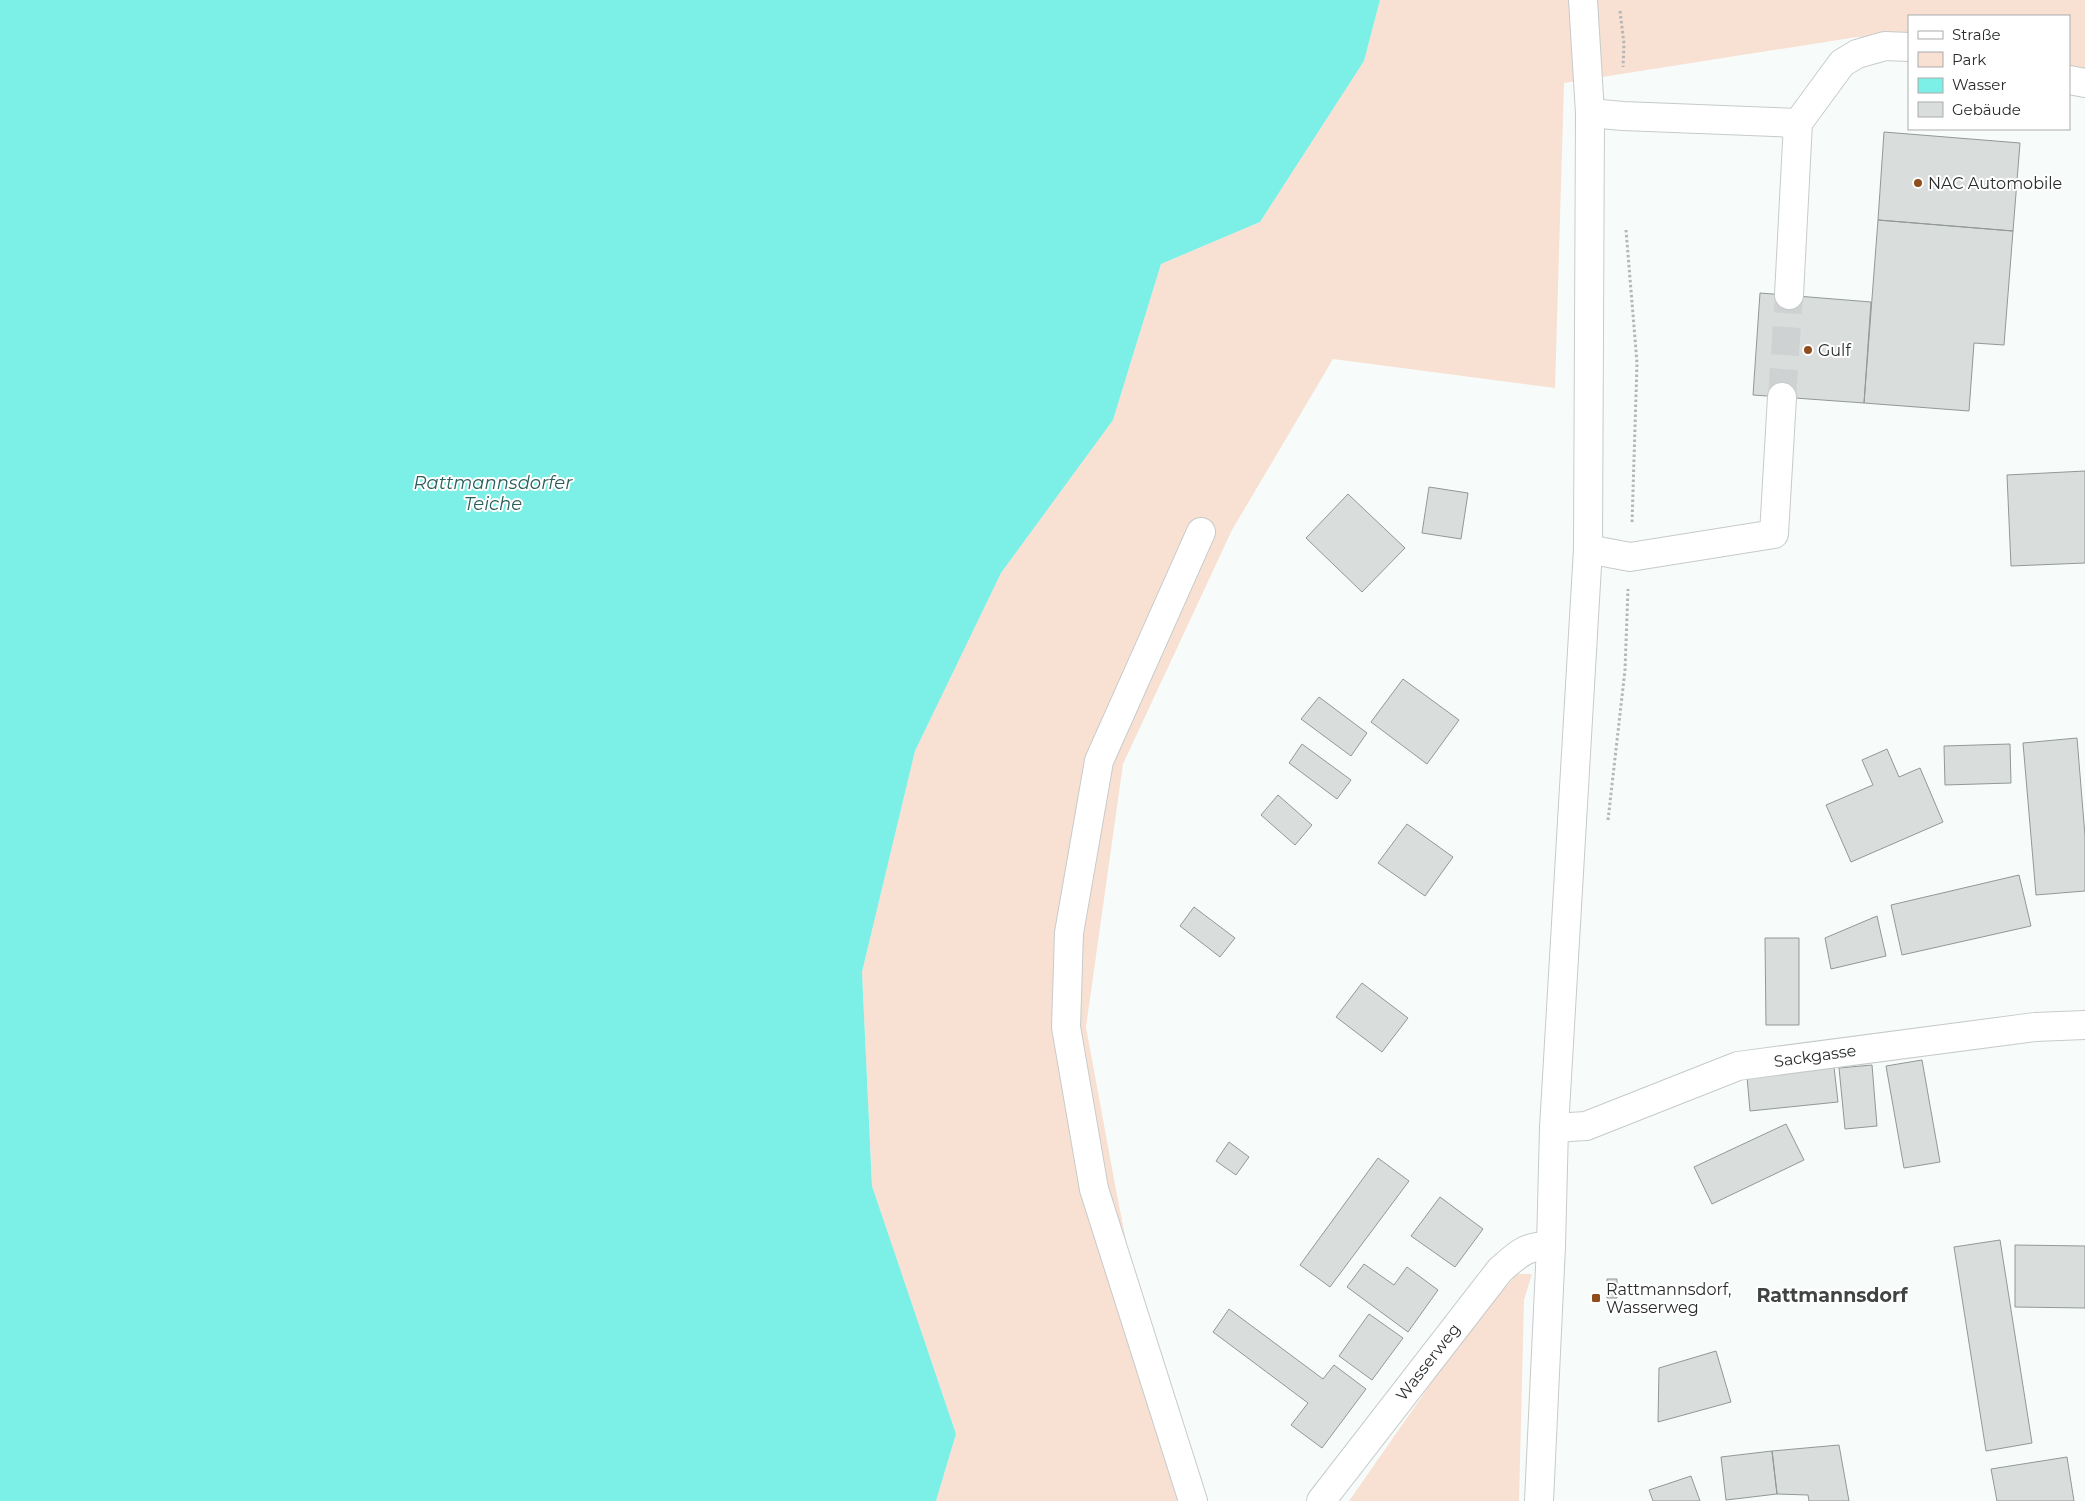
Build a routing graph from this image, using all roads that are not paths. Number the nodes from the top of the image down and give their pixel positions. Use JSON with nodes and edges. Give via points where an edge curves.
{"nodes":[{"id":1,"x":1583,"y":0,"type":"edge"},
{"id":2,"x":1908,"y":47,"type":"edge"},
{"id":3,"x":2070,"y":80,"type":"edge"},
{"id":4,"x":2085,"y":83,"type":"edge"},
{"id":5,"x":1590,"y":113,"type":"junction"},
{"id":6,"x":1798,"y":123,"type":"junction"},
{"id":7,"x":1788,"y":296,"type":"tunnel mouth"},
{"id":8,"x":1782,"y":397,"type":"tunnel mouth"},
{"id":9,"x":1201,"y":532,"type":"dead end"},
{"id":10,"x":1588,"y":549,"type":"junction"},
{"id":11,"x":2085,"y":1025,"type":"edge"},
{"id":12,"x":1554,"y":1128,"type":"junction"},
{"id":13,"x":1551,"y":1246,"type":"junction"},
{"id":14,"x":1193,"y":1501,"type":"edge"},
{"id":15,"x":1321,"y":1501,"type":"edge"},
{"id":16,"x":1539,"y":1501,"type":"edge"}],
"edges":[{"from":1,"to":5,"type":"street"},
{"from":2,"to":6,"type":"street","via":[[1885,46],[1857,54],[1842,64]]},
{"from":3,"to":4,"type":"street"},
{"from":5,"to":6,"type":"street"},
{"from":5,"to":10,"type":"street"},
{"from":6,"to":7,"type":"street"},
{"from":8,"to":10,"type":"street","via":[[1774,534],[1630,557]]},
{"from":9,"to":14,"type":"street","via":[[1098,761],[1070,933],[1066,1027],[1094,1189]]},
{"from":10,"to":12,"type":"street"},
{"from":11,"to":12,"type":"street","name":"Sackgasse","via":[[2035,1027],[1738,1066],[1586,1126]]},
{"from":12,"to":13,"type":"street"},
{"from":13,"to":15,"type":"street","name":"Wasserweg","via":[[1539,1245],[1521,1251],[1500,1270]]},
{"from":13,"to":16,"type":"street"}]}
